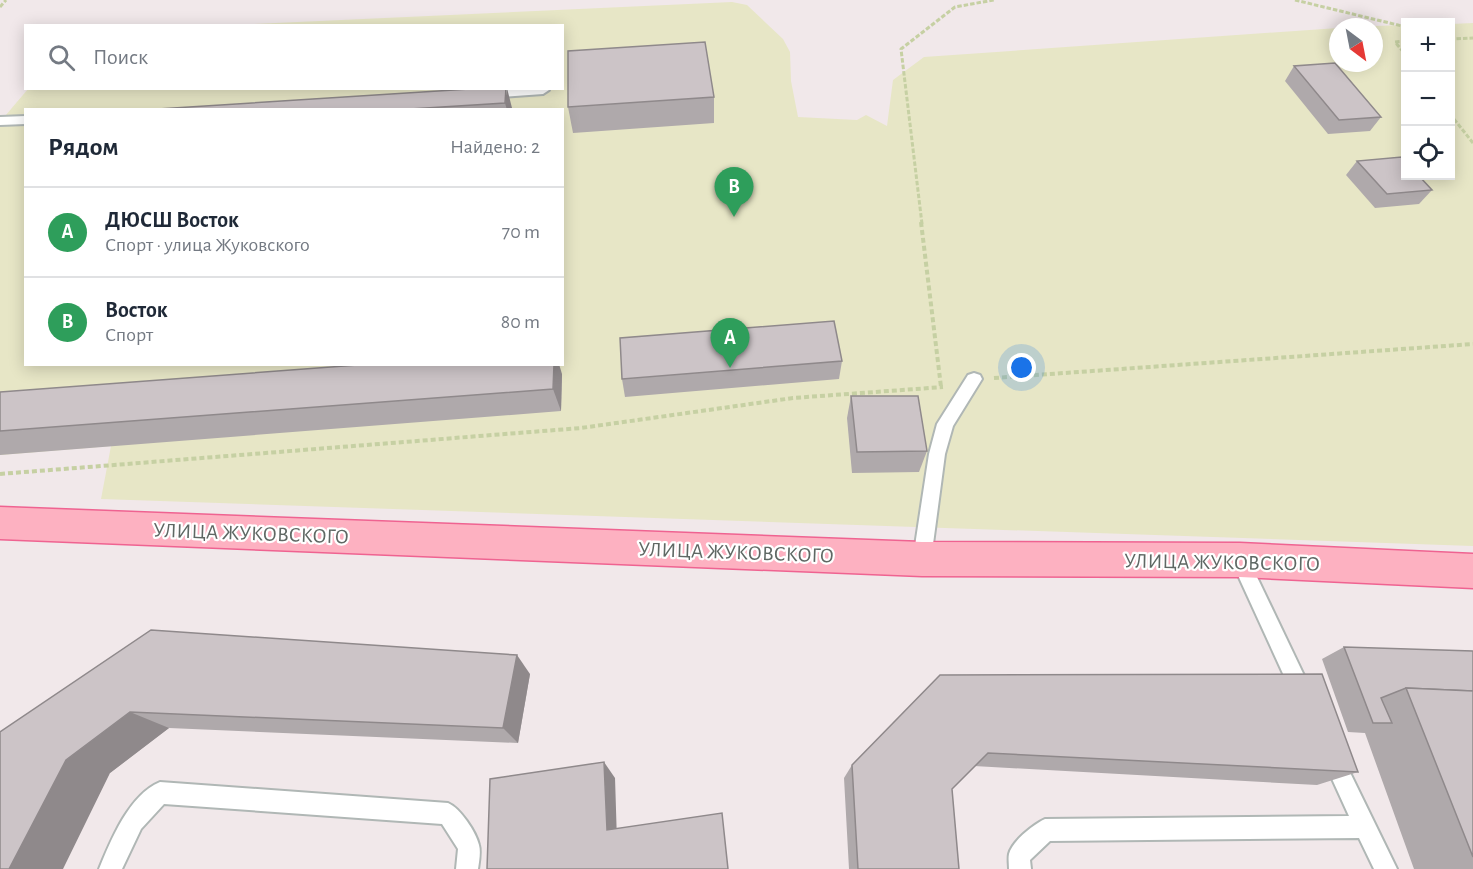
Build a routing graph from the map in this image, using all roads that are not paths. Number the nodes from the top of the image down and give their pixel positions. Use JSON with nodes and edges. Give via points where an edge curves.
{"nodes":[{"id":1,"x":543,"y":90,"type":"dead end"},
{"id":2,"x":473,"y":94,"type":"edge"},
{"id":3,"x":24,"y":120,"type":"edge"},
{"id":4,"x":0,"y":121,"type":"edge"},
{"id":5,"x":974,"y":379,"type":"road end"},
{"id":6,"x":0,"y":523,"type":"edge"},
{"id":7,"x":922,"y":559,"type":"junction"},
{"id":8,"x":1240,"y":560,"type":"junction"},
{"id":9,"x":1473,"y":571,"type":"edge"},
{"id":10,"x":1310,"y":710,"type":"edge"},
{"id":11,"x":1325,"y":742,"type":"edge"},
{"id":12,"x":1365,"y":827,"type":"junction"},
{"id":13,"x":110,"y":869,"type":"edge"},
{"id":14,"x":467,"y":869,"type":"edge"},
{"id":15,"x":1020,"y":869,"type":"edge"},
{"id":16,"x":1386,"y":869,"type":"edge"}],
"edges":[{"from":1,"to":2,"type":"lane"},
{"from":3,"to":4,"type":"lane"},
{"from":5,"to":7,"type":"lane","via":[[945,424]]},
{"from":6,"to":7,"type":"main road","name":"УЛИЦА ЖУКОВСКОГО"},
{"from":7,"to":8,"type":"main road","name":"УЛИЦА ЖУКОВСКОГО"},
{"from":8,"to":9,"type":"main road","name":"УЛИЦА ЖУКОВСКОГО"},
{"from":8,"to":10,"type":"lane"},
{"from":11,"to":12,"type":"lane"},
{"from":12,"to":15,"type":"lane","via":[[1045,830],[1019,856]]},
{"from":12,"to":16,"type":"lane"},
{"from":13,"to":14,"type":"lane","via":[[133,821],[160,793],[448,814],[469,847]]}]}
